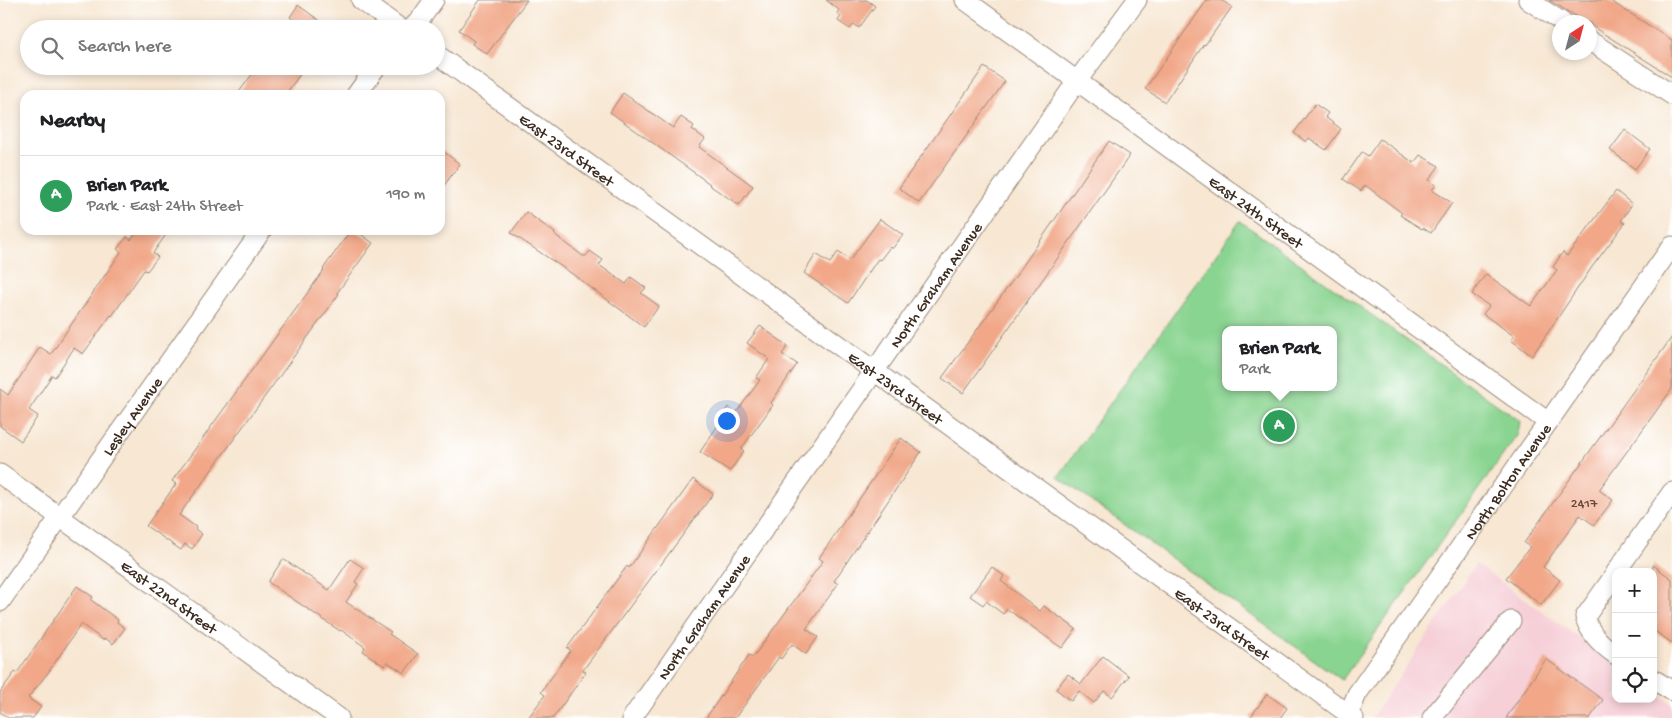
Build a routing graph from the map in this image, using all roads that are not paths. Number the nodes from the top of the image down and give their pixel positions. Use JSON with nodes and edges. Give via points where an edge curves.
{"nodes":[{"id":1,"x":361,"y":0,"type":"edge"},
{"id":2,"x":434,"y":0,"type":"edge"},
{"id":3,"x":965,"y":0,"type":"edge"},
{"id":4,"x":1137,"y":0,"type":"edge"},
{"id":5,"x":1528,"y":0,"type":"edge"},
{"id":6,"x":1552,"y":16,"type":"edge"},
{"id":7,"x":389,"y":20,"type":"edge"},
{"id":8,"x":419,"y":20,"type":"edge"},
{"id":9,"x":1597,"y":46,"type":"edge"},
{"id":10,"x":445,"y":61,"type":"edge"},
{"id":11,"x":370,"y":75,"type":"edge"},
{"id":12,"x":1077,"y":81,"type":"junction"},
{"id":13,"x":360,"y":90,"type":"edge"},
{"id":14,"x":1672,"y":95,"type":"edge"},
{"id":15,"x":258,"y":235,"type":"edge"},
{"id":16,"x":1672,"y":246,"type":"edge"},
{"id":17,"x":874,"y":371,"type":"junction"},
{"id":18,"x":1548,"y":422,"type":"junction"},
{"id":19,"x":0,"y":474,"type":"edge"},
{"id":20,"x":1670,"y":501,"type":"edge"},
{"id":21,"x":60,"y":518,"type":"junction"},
{"id":22,"x":1619,"y":568,"type":"edge"},
{"id":23,"x":1612,"y":578,"type":"edge"},
{"id":24,"x":0,"y":602,"type":"edge"},
{"id":25,"x":1511,"y":621,"type":"dead end"},
{"id":26,"x":1612,"y":652,"type":"edge"},
{"id":27,"x":1657,"y":682,"type":"edge"},
{"id":28,"x":1672,"y":691,"type":"edge"},
{"id":29,"x":1351,"y":716,"type":"edge"},
{"id":30,"x":339,"y":718,"type":"edge"},
{"id":31,"x":632,"y":718,"type":"edge"},
{"id":32,"x":1432,"y":718,"type":"edge"}],
"edges":[{"from":1,"to":7,"type":"street"},
{"from":2,"to":8,"type":"street"},
{"from":3,"to":12,"type":"street","name":"East 24th Street"},
{"from":4,"to":12,"type":"street","name":"North Graham Avenue"},
{"from":5,"to":6,"type":"street"},
{"from":9,"to":14,"type":"street"},
{"from":10,"to":17,"type":"street","name":"East 23rd Street"},
{"from":11,"to":13,"type":"street"},
{"from":12,"to":17,"type":"street","name":"North Graham Avenue"},
{"from":12,"to":18,"type":"street","name":"East 24th Street"},
{"from":15,"to":21,"type":"street","name":"Lesley Avenue"},
{"from":16,"to":18,"type":"street","name":"North Bolton Avenue"},
{"from":17,"to":29,"type":"street","name":"East 23rd Street"},
{"from":17,"to":31,"type":"street","name":"North Graham Avenue"},
{"from":18,"to":29,"type":"street","name":"North Bolton Avenue","via":[[1357,694]]},
{"from":19,"to":21,"type":"street","name":"East 22nd Street"},
{"from":20,"to":22,"type":"street"},
{"from":21,"to":24,"type":"street","name":"Lesley Avenue"},
{"from":21,"to":30,"type":"street","name":"East 22nd Street"},
{"from":23,"to":26,"type":"street","via":[[1585,617],[1600,642]]},
{"from":25,"to":32,"type":"street"},
{"from":27,"to":28,"type":"street"}]}
